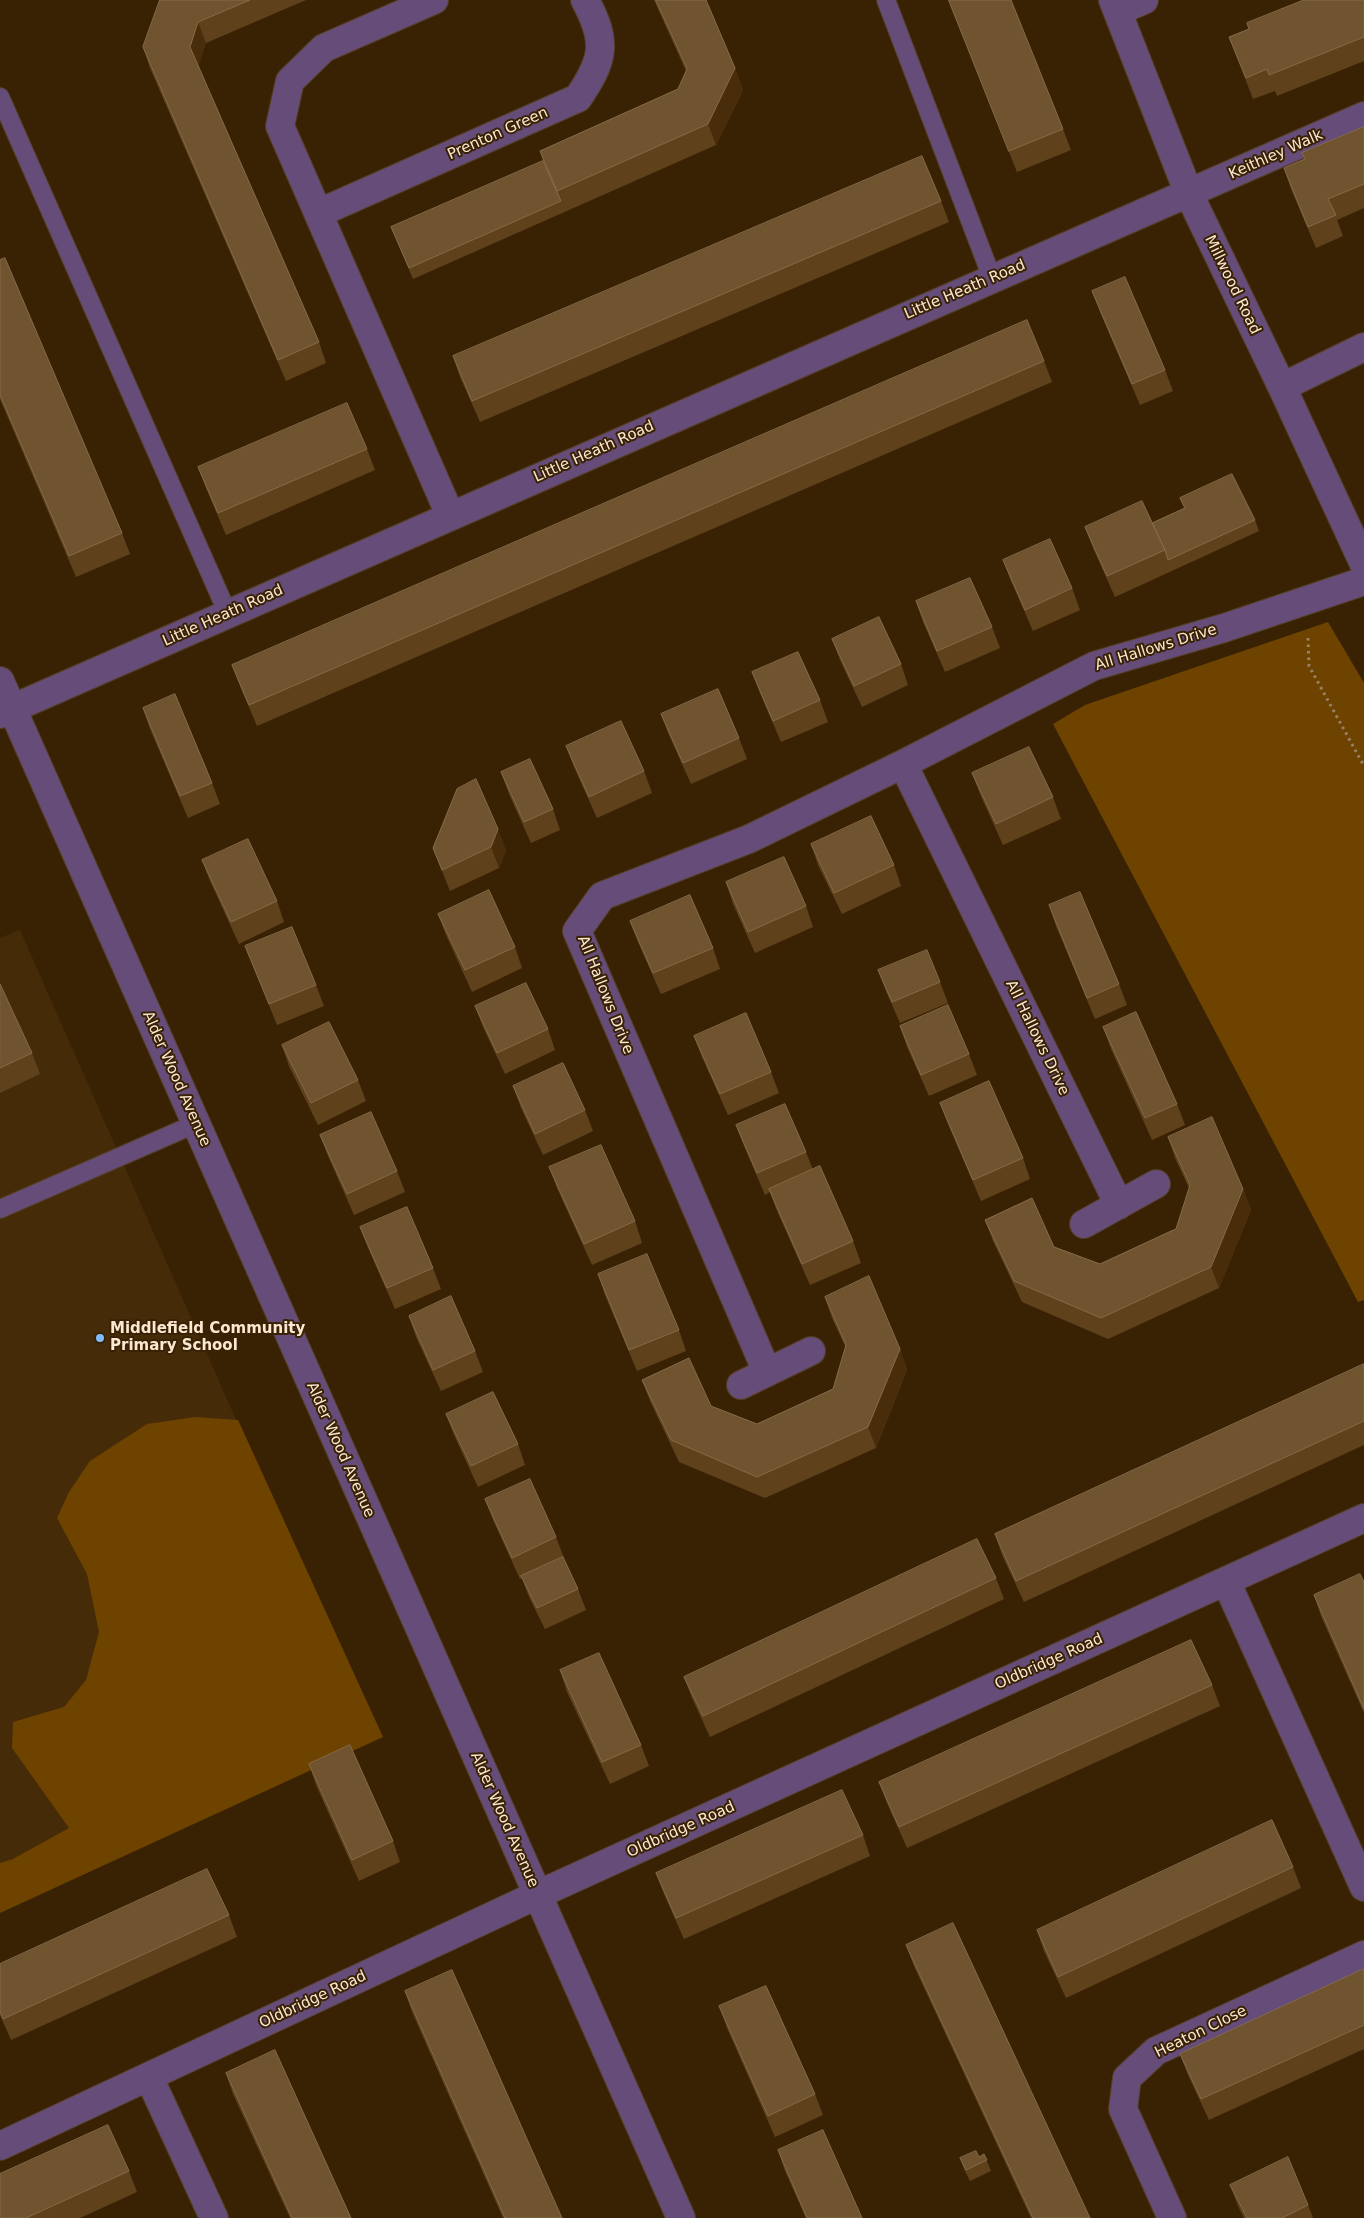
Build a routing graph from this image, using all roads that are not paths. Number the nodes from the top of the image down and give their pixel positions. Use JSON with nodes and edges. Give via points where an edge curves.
{"nodes":[{"id":1,"x":434,"y":0,"type":"edge"},
{"id":2,"x":585,"y":0,"type":"edge"},
{"id":3,"x":886,"y":0,"type":"edge"},
{"id":4,"x":1144,"y":0,"type":"edge"},
{"id":5,"x":1116,"y":6,"type":"edge"},
{"id":6,"x":0,"y":97,"type":"edge"},
{"id":7,"x":1364,"y":116,"type":"edge"},
{"id":8,"x":1189,"y":194,"type":"junction"},
{"id":9,"x":319,"y":213,"type":"junction"},
{"id":10,"x":992,"y":278,"type":"junction"},
{"id":11,"x":1364,"y":346,"type":"edge"},
{"id":12,"x":1282,"y":387,"type":"junction"},
{"id":13,"x":450,"y":515,"type":"junction"},
{"id":14,"x":1364,"y":564,"type":"edge"},
{"id":15,"x":1364,"y":581,"type":"edge"},
{"id":16,"x":228,"y":614,"type":"junction"},
{"id":17,"x":0,"y":681,"type":"edge"},
{"id":18,"x":6,"y":711,"type":"edge"},
{"id":19,"x":903,"y":764,"type":"junction"},
{"id":20,"x":195,"y":1124,"type":"junction"},
{"id":21,"x":1156,"y":1184,"type":"dead end"},
{"id":22,"x":1118,"y":1205,"type":"junction"},
{"id":23,"x":0,"y":1209,"type":"edge"},
{"id":24,"x":1084,"y":1224,"type":"dead end"},
{"id":25,"x":811,"y":1350,"type":"dead end"},
{"id":26,"x":767,"y":1372,"type":"junction"},
{"id":27,"x":741,"y":1385,"type":"dead end"},
{"id":28,"x":1364,"y":1518,"type":"edge"},
{"id":29,"x":1226,"y":1581,"type":"junction"},
{"id":30,"x":1364,"y":1887,"type":"edge"},
{"id":31,"x":537,"y":1895,"type":"junction"},
{"id":32,"x":1364,"y":1955,"type":"edge"},
{"id":33,"x":149,"y":2077,"type":"junction"},
{"id":34,"x":0,"y":2146,"type":"edge"},
{"id":35,"x":214,"y":2218,"type":"edge"},
{"id":36,"x":680,"y":2218,"type":"edge"},
{"id":37,"x":1172,"y":2218,"type":"edge"}],
"edges":[{"from":1,"to":9,"type":"street","via":[[324,48],[290,81],[280,126]]},
{"from":2,"to":9,"type":"street","name":"Prenton Green","via":[[596,20],[601,47],[594,74],[578,98]]},
{"from":3,"to":10,"type":"lane"},
{"from":4,"to":5,"type":"street"},
{"from":5,"to":8,"type":"street","name":"Millwood Road"},
{"from":6,"to":16,"type":"lane"},
{"from":7,"to":8,"type":"street","name":"Keithley Walk"},
{"from":8,"to":10,"type":"street","name":"Little Heath Road"},
{"from":8,"to":12,"type":"street","name":"Millwood Road"},
{"from":9,"to":13,"type":"street"},
{"from":10,"to":13,"type":"street","name":"Little Heath Road"},
{"from":11,"to":12,"type":"street"},
{"from":12,"to":14,"type":"street","name":"Millwood Road"},
{"from":13,"to":16,"type":"street","name":"Little Heath Road"},
{"from":15,"to":19,"type":"street","name":"All Hallows Drive","via":[[1224,628],[1094,666]]},
{"from":16,"to":18,"type":"street","name":"Little Heath Road"},
{"from":17,"to":18,"type":"street","name":"Alder Wood Avenue"},
{"from":18,"to":20,"type":"street","name":"Alder Wood Avenue"},
{"from":19,"to":22,"type":"street","name":"All Hallows Drive"},
{"from":19,"to":26,"type":"street","name":"All Hallows Drive","via":[[750,839],[602,896],[578,931]]},
{"from":20,"to":23,"type":"lane"},
{"from":20,"to":31,"type":"street","name":"Alder Wood Avenue"},
{"from":21,"to":22,"type":"street"},
{"from":22,"to":24,"type":"street"},
{"from":25,"to":26,"type":"street"},
{"from":26,"to":27,"type":"street"},
{"from":28,"to":29,"type":"street","name":"Oldbridge Road"},
{"from":29,"to":30,"type":"street"},
{"from":29,"to":31,"type":"street","name":"Oldbridge Road"},
{"from":31,"to":33,"type":"street","name":"Oldbridge Road"},
{"from":31,"to":36,"type":"street","name":"Alder Wood Avenue"},
{"from":32,"to":37,"type":"street","name":"Heaton Close","via":[[1156,2051],[1127,2078],[1123,2109]]},
{"from":33,"to":34,"type":"street","name":"Oldbridge Road"},
{"from":33,"to":35,"type":"street"}]}
